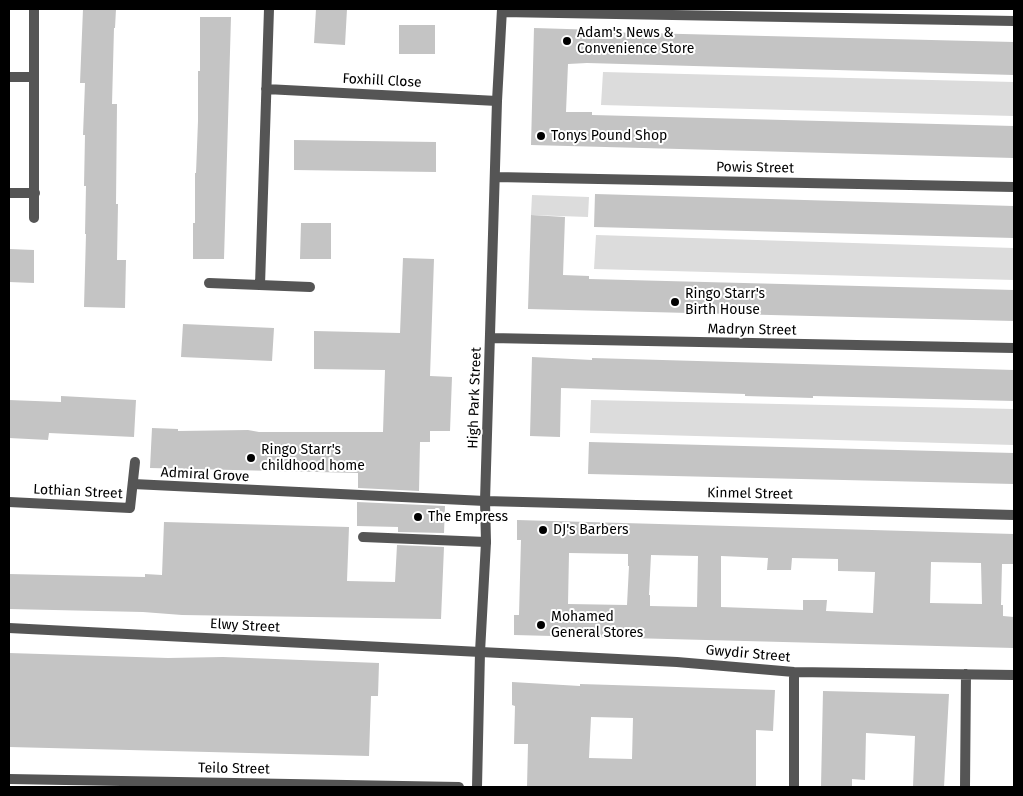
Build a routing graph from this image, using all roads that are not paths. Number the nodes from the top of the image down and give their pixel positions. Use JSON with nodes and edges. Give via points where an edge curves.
{"nodes":[{"id":1,"x":34,"y":9,"type":"edge"},
{"id":2,"x":269,"y":9,"type":"edge"},
{"id":3,"x":502,"y":11,"type":"edge"},
{"id":4,"x":1014,"y":21,"type":"edge"},
{"id":5,"x":9,"y":77,"type":"edge"},
{"id":6,"x":33,"y":77,"type":"junction"},
{"id":7,"x":266,"y":89,"type":"junction"},
{"id":8,"x":497,"y":101,"type":"junction"},
{"id":9,"x":495,"y":177,"type":"junction"},
{"id":10,"x":1014,"y":187,"type":"edge"},
{"id":11,"x":9,"y":193,"type":"edge"},
{"id":12,"x":34,"y":193,"type":"junction"},
{"id":13,"x":34,"y":218,"type":"dead end"},
{"id":14,"x":209,"y":283,"type":"dead end"},
{"id":15,"x":260,"y":285,"type":"junction"},
{"id":16,"x":310,"y":287,"type":"dead end"},
{"id":17,"x":490,"y":338,"type":"junction"},
{"id":18,"x":1014,"y":348,"type":"edge"},
{"id":19,"x":135,"y":462,"type":"dead end"},
{"id":20,"x":133,"y":484,"type":"junction"},
{"id":21,"x":485,"y":501,"type":"junction"},
{"id":22,"x":9,"y":502,"type":"edge"},
{"id":23,"x":1014,"y":515,"type":"edge"},
{"id":24,"x":363,"y":538,"type":"dead end"},
{"id":25,"x":486,"y":542,"type":"junction"},
{"id":26,"x":9,"y":628,"type":"edge"},
{"id":27,"x":480,"y":652,"type":"junction"},
{"id":28,"x":794,"y":672,"type":"junction"},
{"id":29,"x":966,"y":674,"type":"junction"},
{"id":30,"x":1014,"y":675,"type":"edge"},
{"id":31,"x":9,"y":778,"type":"edge"},
{"id":32,"x":459,"y":787,"type":"edge"},
{"id":33,"x":477,"y":787,"type":"edge"},
{"id":34,"x":794,"y":787,"type":"edge"},
{"id":35,"x":965,"y":787,"type":"edge"}],
"edges":[{"from":1,"to":6,"type":"street"},
{"from":2,"to":7,"type":"street"},
{"from":3,"to":4,"type":"street"},
{"from":3,"to":8,"type":"street","name":"High Park Street"},
{"from":5,"to":6,"type":"street"},
{"from":6,"to":12,"type":"street"},
{"from":7,"to":8,"type":"street","name":"Foxhill Close"},
{"from":7,"to":15,"type":"street"},
{"from":8,"to":9,"type":"street","name":"High Park Street"},
{"from":9,"to":10,"type":"street","name":"Powis Street"},
{"from":9,"to":17,"type":"street","name":"High Park Street"},
{"from":11,"to":12,"type":"street"},
{"from":12,"to":13,"type":"street"},
{"from":14,"to":15,"type":"street"},
{"from":15,"to":16,"type":"street"},
{"from":17,"to":18,"type":"street","name":"Madryn Street"},
{"from":17,"to":21,"type":"street","name":"High Park Street"},
{"from":19,"to":20,"type":"street","name":"Lothian Street"},
{"from":20,"to":21,"type":"street","name":"Admiral Grove"},
{"from":20,"to":22,"type":"street","name":"Lothian Street","via":[[130,508]]},
{"from":21,"to":23,"type":"street","name":"Kinmel Street"},
{"from":21,"to":25,"type":"street","name":"High Park Street"},
{"from":24,"to":25,"type":"street"},
{"from":25,"to":27,"type":"street","name":"High Park Street"},
{"from":26,"to":27,"type":"street","name":"Elwy Street"},
{"from":27,"to":28,"type":"street","name":"Gwydir Street","via":[[677,662]]},
{"from":27,"to":33,"type":"street","name":"High Park Street"},
{"from":28,"to":29,"type":"street","name":"Gwydir Street"},
{"from":28,"to":34,"type":"street"},
{"from":29,"to":30,"type":"street","name":"Gwydir Street"},
{"from":29,"to":35,"type":"street"},
{"from":31,"to":32,"type":"street","name":"Teilo Street"}]}
